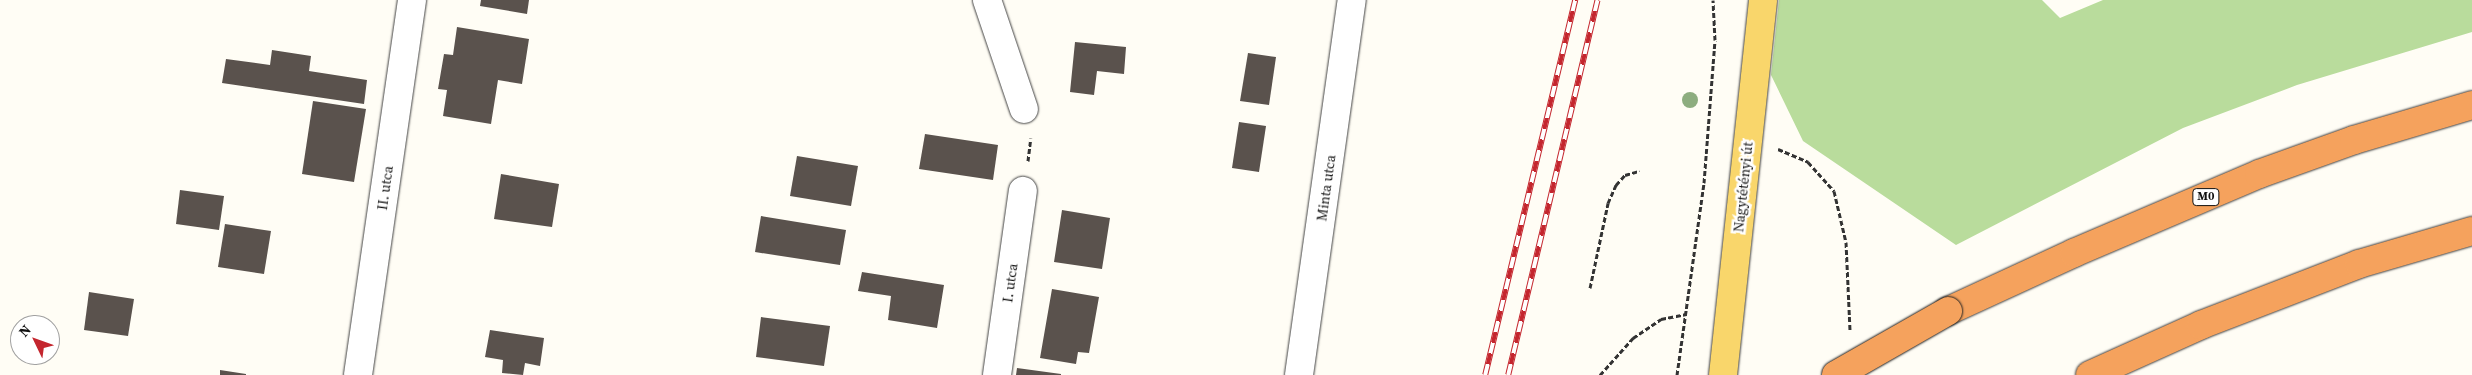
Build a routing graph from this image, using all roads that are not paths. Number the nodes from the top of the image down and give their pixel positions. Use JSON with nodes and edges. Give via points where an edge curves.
{"nodes":[{"id":1,"x":412,"y":0,"type":"edge"},
{"id":2,"x":987,"y":0,"type":"edge"},
{"id":3,"x":1352,"y":0,"type":"edge"},
{"id":4,"x":1763,"y":0,"type":"edge"},
{"id":5,"x":2472,"y":105,"type":"edge"},
{"id":6,"x":1024,"y":109,"type":"road end"},
{"id":7,"x":1023,"y":192,"type":"road end"},
{"id":8,"x":2472,"y":231,"type":"edge"},
{"id":9,"x":358,"y":375,"type":"edge"},
{"id":10,"x":997,"y":375,"type":"edge"},
{"id":11,"x":1299,"y":375,"type":"edge"},
{"id":12,"x":1723,"y":375,"type":"edge"},
{"id":13,"x":1836,"y":375,"type":"edge"},
{"id":14,"x":2090,"y":375,"type":"edge"}],
"edges":[{"from":1,"to":9,"type":"street","name":"II. utca"},
{"from":2,"to":6,"type":"street"},
{"from":3,"to":11,"type":"street","name":"Minta utca"},
{"from":4,"to":12,"type":"main road","name":"Nagytétényi út"},
{"from":5,"to":13,"type":"highway","number":"M0","bridge":true,"via":[[2354,140],[2259,174],[1948,311]]},
{"from":7,"to":10,"type":"street","name":"I. utca"},
{"from":8,"to":14,"type":"highway","via":[[2359,264],[2201,325]]}]}
